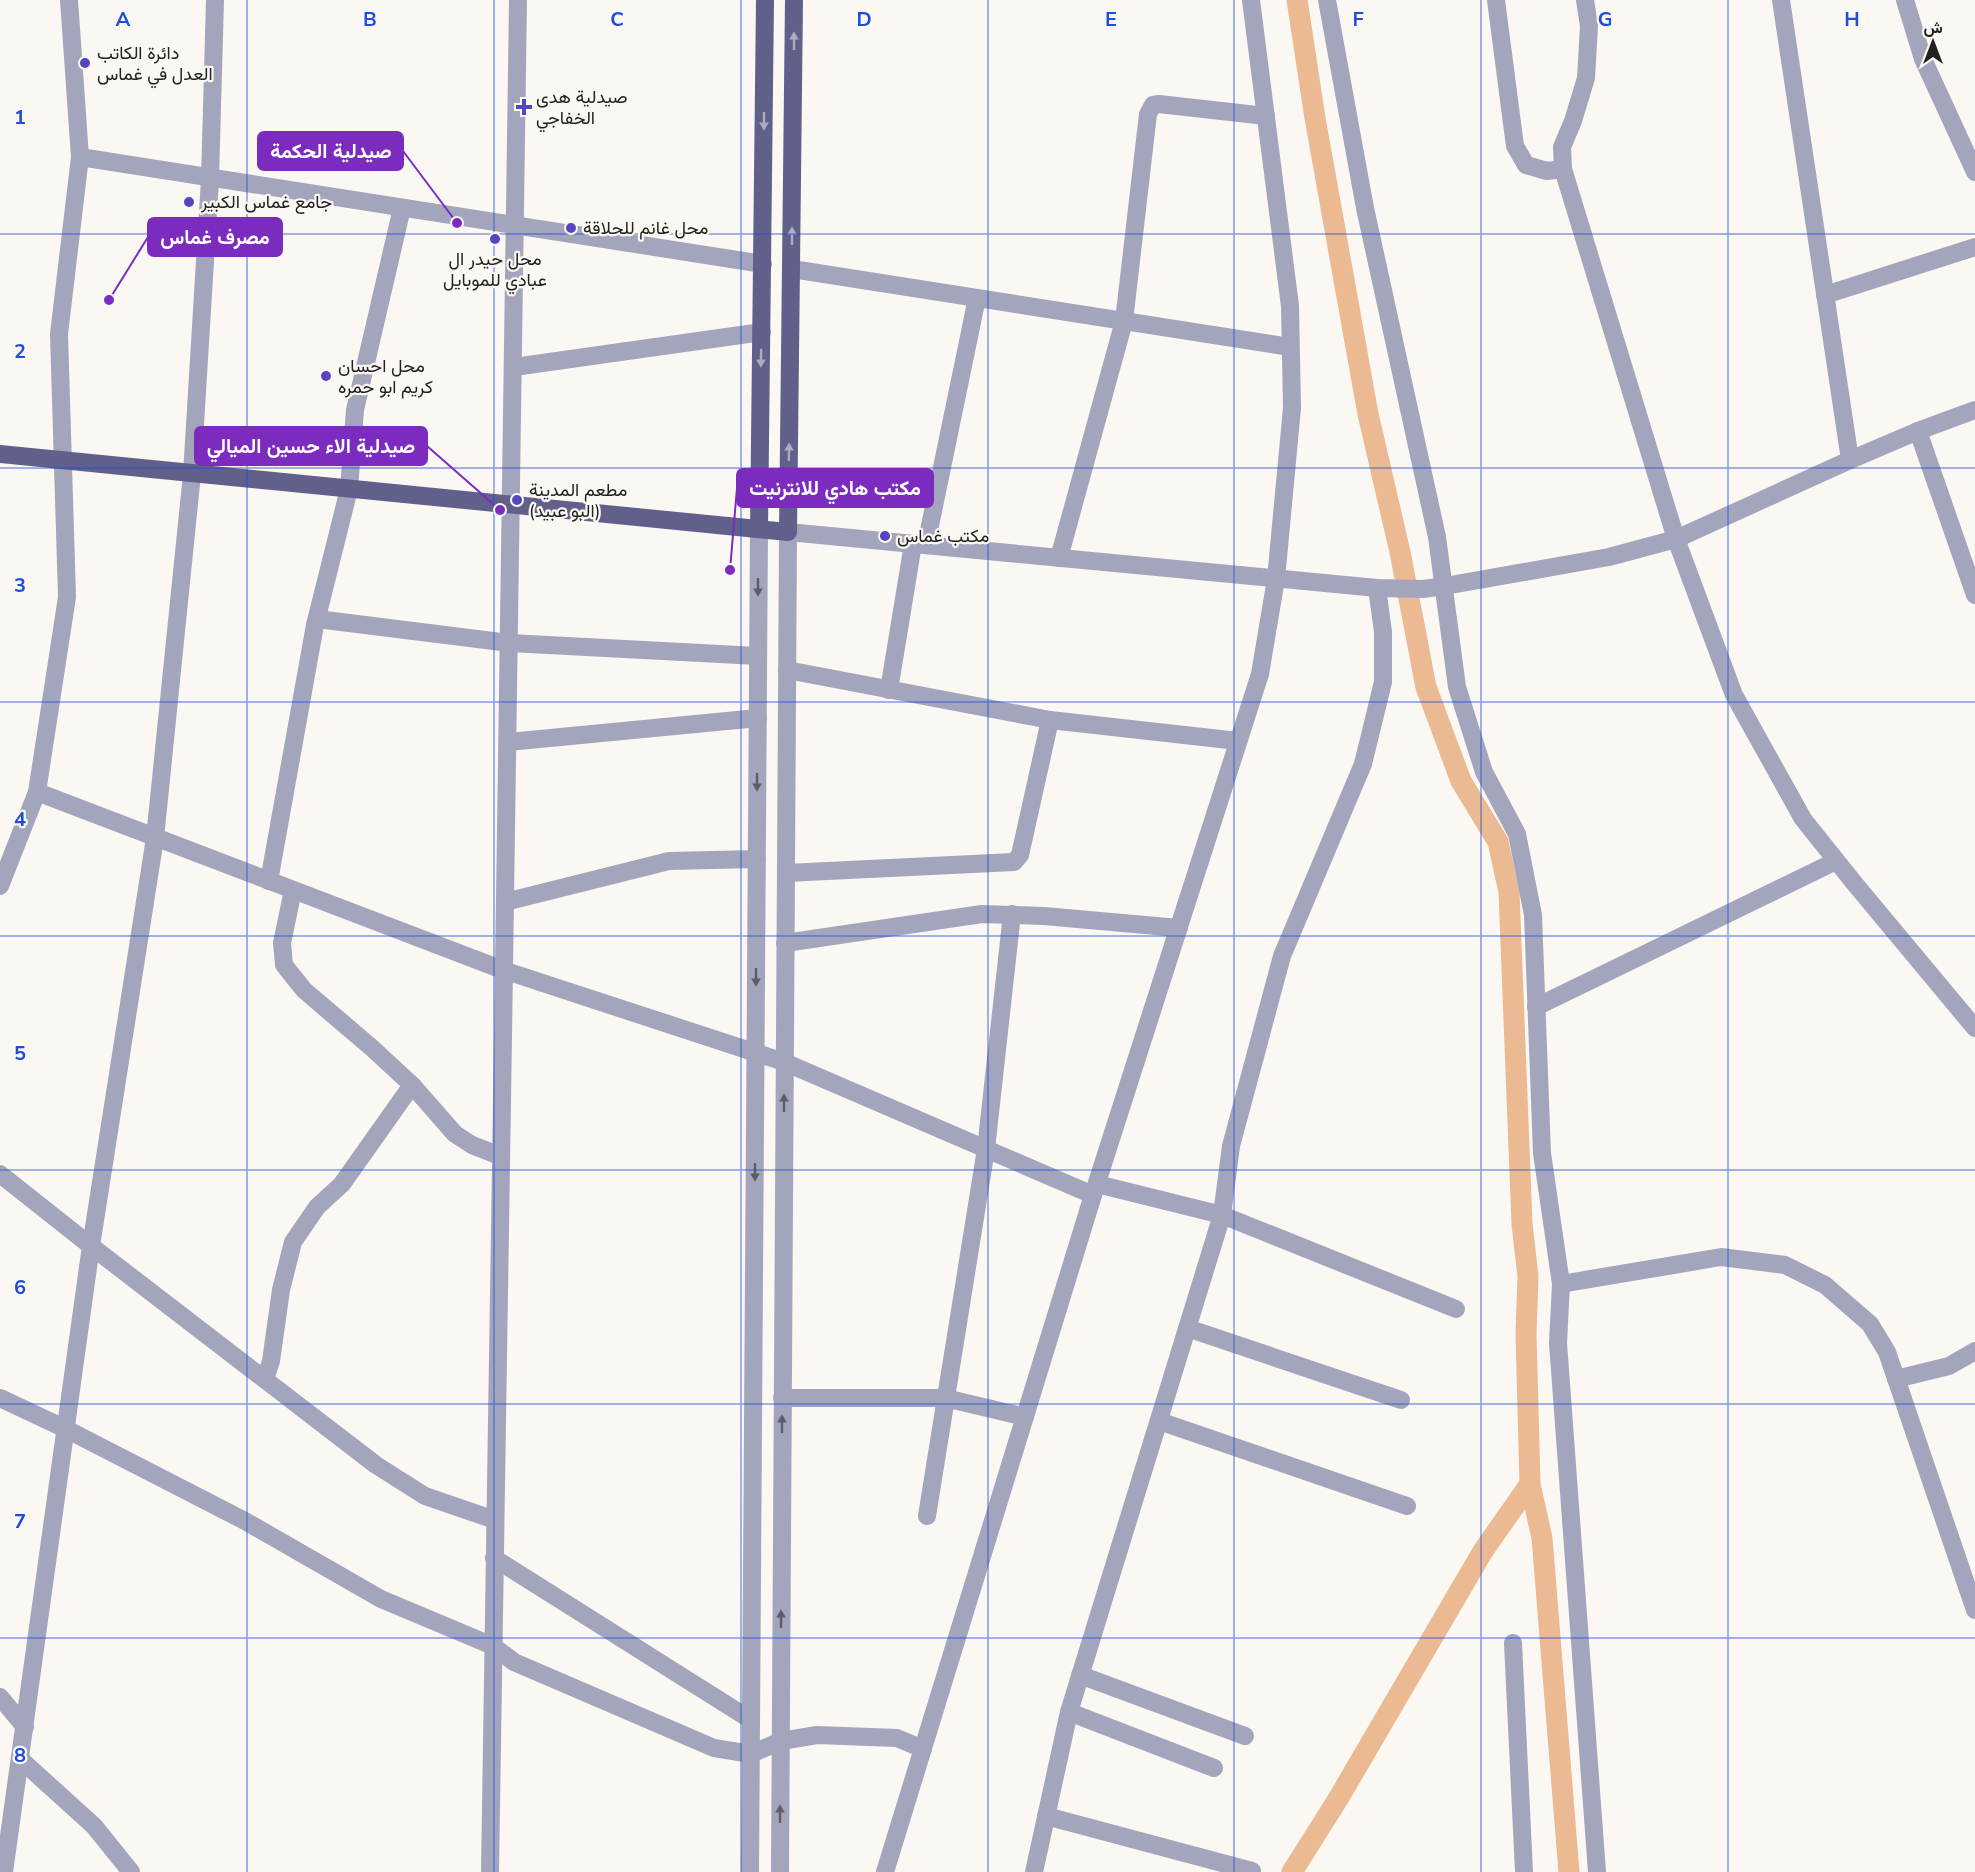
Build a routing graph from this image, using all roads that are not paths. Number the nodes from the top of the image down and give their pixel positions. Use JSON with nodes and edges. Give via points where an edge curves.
{"nodes":[{"id":1,"x":69,"y":0,"type":"edge"},
{"id":2,"x":215,"y":0,"type":"edge"},
{"id":3,"x":518,"y":0,"type":"edge"},
{"id":4,"x":765,"y":0,"type":"edge"},
{"id":5,"x":794,"y":0,"type":"edge"},
{"id":6,"x":1251,"y":0,"type":"edge"},
{"id":7,"x":1327,"y":0,"type":"edge"},
{"id":8,"x":1496,"y":0,"type":"edge"},
{"id":9,"x":1585,"y":0,"type":"edge"},
{"id":10,"x":1781,"y":0,"type":"edge"},
{"id":11,"x":1905,"y":0,"type":"edge"},
{"id":12,"x":1266,"y":116,"type":"junction"},
{"id":13,"x":80,"y":157,"type":"junction"},
{"id":14,"x":1563,"y":169,"type":"junction"},
{"id":15,"x":1975,"y":172,"type":"edge"},
{"id":16,"x":210,"y":178,"type":"junction"},
{"id":17,"x":402,"y":208,"type":"junction"},
{"id":18,"x":517,"y":225,"type":"junction"},
{"id":19,"x":1975,"y":248,"type":"edge"},
{"id":20,"x":762,"y":264,"type":"junction"},
{"id":21,"x":792,"y":268,"type":"junction"},
{"id":22,"x":1825,"y":295,"type":"junction"},
{"id":23,"x":978,"y":298,"type":"junction"},
{"id":24,"x":1124,"y":321,"type":"junction"},
{"id":25,"x":762,"y":332,"type":"junction"},
{"id":26,"x":1290,"y":346,"type":"junction"},
{"id":27,"x":514,"y":367,"type":"junction"},
{"id":28,"x":1975,"y":410,"type":"edge"},
{"id":29,"x":1918,"y":431,"type":"junction"},
{"id":30,"x":0,"y":454,"type":"edge"},
{"id":31,"x":1850,"y":460,"type":"junction"},
{"id":32,"x":63,"y":462,"type":"junction"},
{"id":33,"x":192,"y":474,"type":"junction"},
{"id":34,"x":349,"y":489,"type":"junction"},
{"id":35,"x":512,"y":505,"type":"junction"},
{"id":36,"x":759,"y":529,"type":"junction"},
{"id":37,"x":788,"y":532,"type":"junction"},
{"id":38,"x":1676,"y":538,"type":"junction"},
{"id":39,"x":919,"y":544,"type":"junction"},
{"id":40,"x":1059,"y":558,"type":"junction"},
{"id":41,"x":1276,"y":579,"type":"junction"},
{"id":42,"x":1445,"y":586,"type":"junction"},
{"id":43,"x":1377,"y":588,"type":"junction"},
{"id":44,"x":1975,"y":595,"type":"edge"},
{"id":45,"x":317,"y":619,"type":"junction"},
{"id":46,"x":510,"y":643,"type":"junction"},
{"id":47,"x":758,"y":656,"type":"junction"},
{"id":48,"x":787,"y":670,"type":"junction"},
{"id":49,"x":889,"y":690,"type":"junction"},
{"id":50,"x":758,"y":718,"type":"junction"},
{"id":51,"x":1050,"y":720,"type":"junction"},
{"id":52,"x":1238,"y":741,"type":"junction"},
{"id":53,"x":508,"y":742,"type":"junction"},
{"id":54,"x":37,"y":792,"type":"junction"},
{"id":55,"x":155,"y":838,"type":"junction"},
{"id":56,"x":757,"y":859,"type":"junction"},
{"id":57,"x":1836,"y":861,"type":"junction"},
{"id":58,"x":786,"y":873,"type":"junction"},
{"id":59,"x":269,"y":881,"type":"junction"},
{"id":60,"x":0,"y":886,"type":"edge"},
{"id":61,"x":293,"y":890,"type":"junction"},
{"id":62,"x":505,"y":902,"type":"junction"},
{"id":63,"x":1012,"y":914,"type":"junction"},
{"id":64,"x":1179,"y":928,"type":"junction"},
{"id":65,"x":785,"y":943,"type":"junction"},
{"id":66,"x":503,"y":970,"type":"junction"},
{"id":67,"x":1536,"y":1007,"type":"junction"},
{"id":68,"x":1975,"y":1028,"type":"edge"},
{"id":69,"x":755,"y":1052,"type":"junction"},
{"id":70,"x":784,"y":1062,"type":"junction"},
{"id":71,"x":412,"y":1085,"type":"junction"},
{"id":72,"x":986,"y":1149,"type":"junction"},
{"id":73,"x":500,"y":1156,"type":"junction"},
{"id":74,"x":0,"y":1174,"type":"edge"},
{"id":75,"x":1095,"y":1190,"type":"junction"},
{"id":76,"x":1222,"y":1215,"type":"junction"},
{"id":77,"x":91,"y":1246,"type":"junction"},
{"id":78,"x":1561,"y":1284,"type":"junction"},
{"id":79,"x":1456,"y":1308,"type":"dead end"},
{"id":80,"x":1187,"y":1328,"type":"junction"},
{"id":81,"x":1975,"y":1351,"type":"edge"},
{"id":82,"x":265,"y":1379,"type":"junction"},
{"id":83,"x":1896,"y":1379,"type":"junction"},
{"id":84,"x":0,"y":1398,"type":"edge"},
{"id":85,"x":782,"y":1398,"type":"junction"},
{"id":86,"x":945,"y":1398,"type":"junction"},
{"id":87,"x":1401,"y":1400,"type":"dead end"},
{"id":88,"x":1025,"y":1417,"type":"junction"},
{"id":89,"x":1159,"y":1421,"type":"junction"},
{"id":90,"x":66,"y":1429,"type":"junction"},
{"id":91,"x":1407,"y":1506,"type":"dead end"},
{"id":92,"x":927,"y":1516,"type":"dead end"},
{"id":93,"x":495,"y":1520,"type":"junction"},
{"id":94,"x":494,"y":1558,"type":"junction"},
{"id":95,"x":1968,"y":1565,"type":"edge"},
{"id":96,"x":1975,"y":1610,"type":"edge"},
{"id":97,"x":1513,"y":1643,"type":"dead end"},
{"id":98,"x":493,"y":1646,"type":"junction"},
{"id":99,"x":1080,"y":1675,"type":"junction"},
{"id":100,"x":0,"y":1697,"type":"edge"},
{"id":101,"x":1069,"y":1712,"type":"junction"},
{"id":102,"x":751,"y":1720,"type":"junction"},
{"id":103,"x":25,"y":1727,"type":"junction"},
{"id":104,"x":1245,"y":1736,"type":"dead end"},
{"id":105,"x":781,"y":1741,"type":"junction"},
{"id":106,"x":923,"y":1749,"type":"junction"},
{"id":107,"x":751,"y":1754,"type":"junction"},
{"id":108,"x":21,"y":1759,"type":"junction"},
{"id":109,"x":1214,"y":1768,"type":"dead end"},
{"id":110,"x":1046,"y":1816,"type":"junction"},
{"id":111,"x":1252,"y":1871,"type":"edge"},
{"id":112,"x":4,"y":1872,"type":"edge"},
{"id":113,"x":131,"y":1872,"type":"edge"},
{"id":114,"x":490,"y":1872,"type":"edge"},
{"id":115,"x":750,"y":1872,"type":"edge"},
{"id":116,"x":780,"y":1872,"type":"edge"},
{"id":117,"x":885,"y":1872,"type":"edge"},
{"id":118,"x":1034,"y":1872,"type":"edge"},
{"id":119,"x":1524,"y":1872,"type":"edge"},
{"id":120,"x":1597,"y":1872,"type":"edge"}],
"edges":[{"from":1,"to":13,"type":"street"},
{"from":2,"to":16,"type":"street"},
{"from":3,"to":18,"type":"street"},
{"from":4,"to":20,"type":"main road","one_way":true},
{"from":21,"to":5,"type":"main road","one_way":true},
{"from":6,"to":12,"type":"street"},
{"from":7,"to":42,"type":"street","via":[[1365,208]]},
{"from":8,"to":14,"type":"street","via":[[1515,146],[1526,165],[1547,171]]},
{"from":9,"to":14,"type":"street","via":[[1589,26],[1586,78],[1562,147]]},
{"from":10,"to":22,"type":"street"},
{"from":11,"to":15,"type":"street","via":[[1923,59]]},
{"from":12,"to":24,"type":"street","via":[[1153,105],[1148,114]]},
{"from":12,"to":26,"type":"street","via":[[1290,306]]},
{"from":13,"to":16,"type":"street"},
{"from":13,"to":32,"type":"street","via":[[59,334]]},
{"from":14,"to":38,"type":"street"},
{"from":16,"to":17,"type":"street"},
{"from":16,"to":33,"type":"street"},
{"from":17,"to":18,"type":"street"},
{"from":17,"to":34,"type":"street","via":[[354,410]]},
{"from":18,"to":20,"type":"street"},
{"from":18,"to":27,"type":"street"},
{"from":19,"to":22,"type":"street"},
{"from":20,"to":25,"type":"main road"},
{"from":21,"to":23,"type":"street"},
{"from":37,"to":21,"type":"main road","one_way":true},
{"from":22,"to":31,"type":"street"},
{"from":23,"to":24,"type":"street"},
{"from":23,"to":39,"type":"street"},
{"from":24,"to":26,"type":"street"},
{"from":24,"to":40,"type":"street"},
{"from":25,"to":27,"type":"street"},
{"from":25,"to":36,"type":"main road","one_way":true},
{"from":26,"to":41,"type":"street","via":[[1292,408]]},
{"from":27,"to":35,"type":"street"},
{"from":28,"to":29,"type":"street"},
{"from":29,"to":31,"type":"street"},
{"from":29,"to":44,"type":"street"},
{"from":30,"to":32,"type":"main road"},
{"from":31,"to":38,"type":"street"},
{"from":32,"to":33,"type":"main road"},
{"from":32,"to":54,"type":"street","via":[[67,597]]},
{"from":33,"to":34,"type":"main road"},
{"from":33,"to":55,"type":"street"},
{"from":34,"to":35,"type":"main road"},
{"from":34,"to":45,"type":"street"},
{"from":35,"to":36,"type":"main road"},
{"from":35,"to":46,"type":"street"},
{"from":36,"to":37,"type":"main road"},
{"from":36,"to":47,"type":"street","one_way":true},
{"from":37,"to":39,"type":"street"},
{"from":37,"to":48,"type":"street"},
{"from":38,"to":42,"type":"street","via":[[1609,557]]},
{"from":38,"to":57,"type":"street","via":[[1734,695],[1803,819]]},
{"from":39,"to":40,"type":"street"},
{"from":39,"to":49,"type":"street"},
{"from":40,"to":41,"type":"street"},
{"from":41,"to":43,"type":"street"},
{"from":41,"to":52,"type":"street","via":[[1260,674]]},
{"from":42,"to":43,"type":"street"},
{"from":42,"to":67,"type":"street","via":[[1457,687],[1484,772],[1517,834],[1533,915]]},
{"from":43,"to":76,"type":"street","via":[[1383,632],[1383,682],[1363,764],[1282,956],[1231,1146]]},
{"from":45,"to":46,"type":"street"},
{"from":45,"to":59,"type":"street"},
{"from":46,"to":47,"type":"street"},
{"from":46,"to":53,"type":"street"},
{"from":47,"to":50,"type":"street"},
{"from":48,"to":49,"type":"street"},
{"from":48,"to":58,"type":"street"},
{"from":49,"to":51,"type":"street"},
{"from":50,"to":53,"type":"street"},
{"from":50,"to":56,"type":"street","one_way":true},
{"from":51,"to":52,"type":"street"},
{"from":51,"to":58,"type":"street","via":[[1018,859],[1014,862]]},
{"from":52,"to":64,"type":"street"},
{"from":53,"to":62,"type":"street"},
{"from":54,"to":55,"type":"street"},
{"from":54,"to":60,"type":"street"},
{"from":55,"to":59,"type":"street"},
{"from":55,"to":77,"type":"street"},
{"from":56,"to":62,"type":"street","via":[[669,861]]},
{"from":56,"to":69,"type":"street","one_way":true},
{"from":57,"to":67,"type":"street"},
{"from":57,"to":68,"type":"street"},
{"from":58,"to":65,"type":"street"},
{"from":59,"to":61,"type":"street"},
{"from":61,"to":66,"type":"street"},
{"from":61,"to":71,"type":"street","via":[[282,943],[284,965],[304,990]]},
{"from":62,"to":66,"type":"street"},
{"from":63,"to":64,"type":"street"},
{"from":63,"to":65,"type":"street","via":[[982,914]]},
{"from":63,"to":72,"type":"street"},
{"from":64,"to":75,"type":"street"},
{"from":65,"to":70,"type":"street"},
{"from":66,"to":69,"type":"street"},
{"from":66,"to":73,"type":"street"},
{"from":67,"to":78,"type":"street","via":[[1542,1153]]},
{"from":69,"to":70,"type":"street"},
{"from":69,"to":102,"type":"street","one_way":true},
{"from":70,"to":72,"type":"street"},
{"from":85,"to":70,"type":"street","one_way":true},
{"from":71,"to":73,"type":"street","via":[[455,1134]]},
{"from":71,"to":82,"type":"street","via":[[342,1184],[317,1207],[293,1242],[281,1290],[272,1360]]},
{"from":72,"to":75,"type":"street"},
{"from":72,"to":86,"type":"street"},
{"from":73,"to":93,"type":"street"},
{"from":74,"to":77,"type":"street"},
{"from":75,"to":76,"type":"street"},
{"from":75,"to":88,"type":"street"},
{"from":76,"to":79,"type":"street"},
{"from":76,"to":80,"type":"street"},
{"from":77,"to":82,"type":"street"},
{"from":77,"to":90,"type":"street"},
{"from":78,"to":83,"type":"street","via":[[1721,1257],[1785,1265],[1825,1285],[1870,1324],[1887,1352]]},
{"from":78,"to":120,"type":"street","via":[[1558,1343]]},
{"from":80,"to":87,"type":"street"},
{"from":80,"to":89,"type":"street"},
{"from":81,"to":83,"type":"street","via":[[1948,1366]]},
{"from":82,"to":93,"type":"street","via":[[376,1465],[425,1496]]},
{"from":83,"to":95,"type":"street"},
{"from":84,"to":90,"type":"street"},
{"from":85,"to":86,"type":"street"},
{"from":105,"to":85,"type":"street","one_way":true},
{"from":86,"to":88,"type":"street"},
{"from":86,"to":92,"type":"street"},
{"from":88,"to":106,"type":"street"},
{"from":89,"to":91,"type":"street"},
{"from":89,"to":99,"type":"street"},
{"from":90,"to":98,"type":"street","via":[[245,1521],[381,1599]]},
{"from":90,"to":103,"type":"street"},
{"from":93,"to":94,"type":"street"},
{"from":94,"to":98,"type":"street"},
{"from":94,"to":102,"type":"street"},
{"from":95,"to":96,"type":"street"},
{"from":97,"to":119,"type":"street"},
{"from":98,"to":107,"type":"street","via":[[514,1662],[714,1748]]},
{"from":98,"to":114,"type":"street"},
{"from":99,"to":101,"type":"street"},
{"from":99,"to":104,"type":"street"},
{"from":100,"to":103,"type":"street"},
{"from":101,"to":109,"type":"street"},
{"from":101,"to":110,"type":"street"},
{"from":102,"to":107,"type":"street"},
{"from":103,"to":108,"type":"street"},
{"from":105,"to":106,"type":"street","via":[[818,1735],[897,1738]]},
{"from":105,"to":107,"type":"street"},
{"from":116,"to":105,"type":"street","one_way":true},
{"from":106,"to":117,"type":"street"},
{"from":107,"to":115,"type":"street"},
{"from":108,"to":112,"type":"street"},
{"from":108,"to":113,"type":"street","via":[[94,1826]]},
{"from":110,"to":111,"type":"street"},
{"from":110,"to":118,"type":"street"}]}
